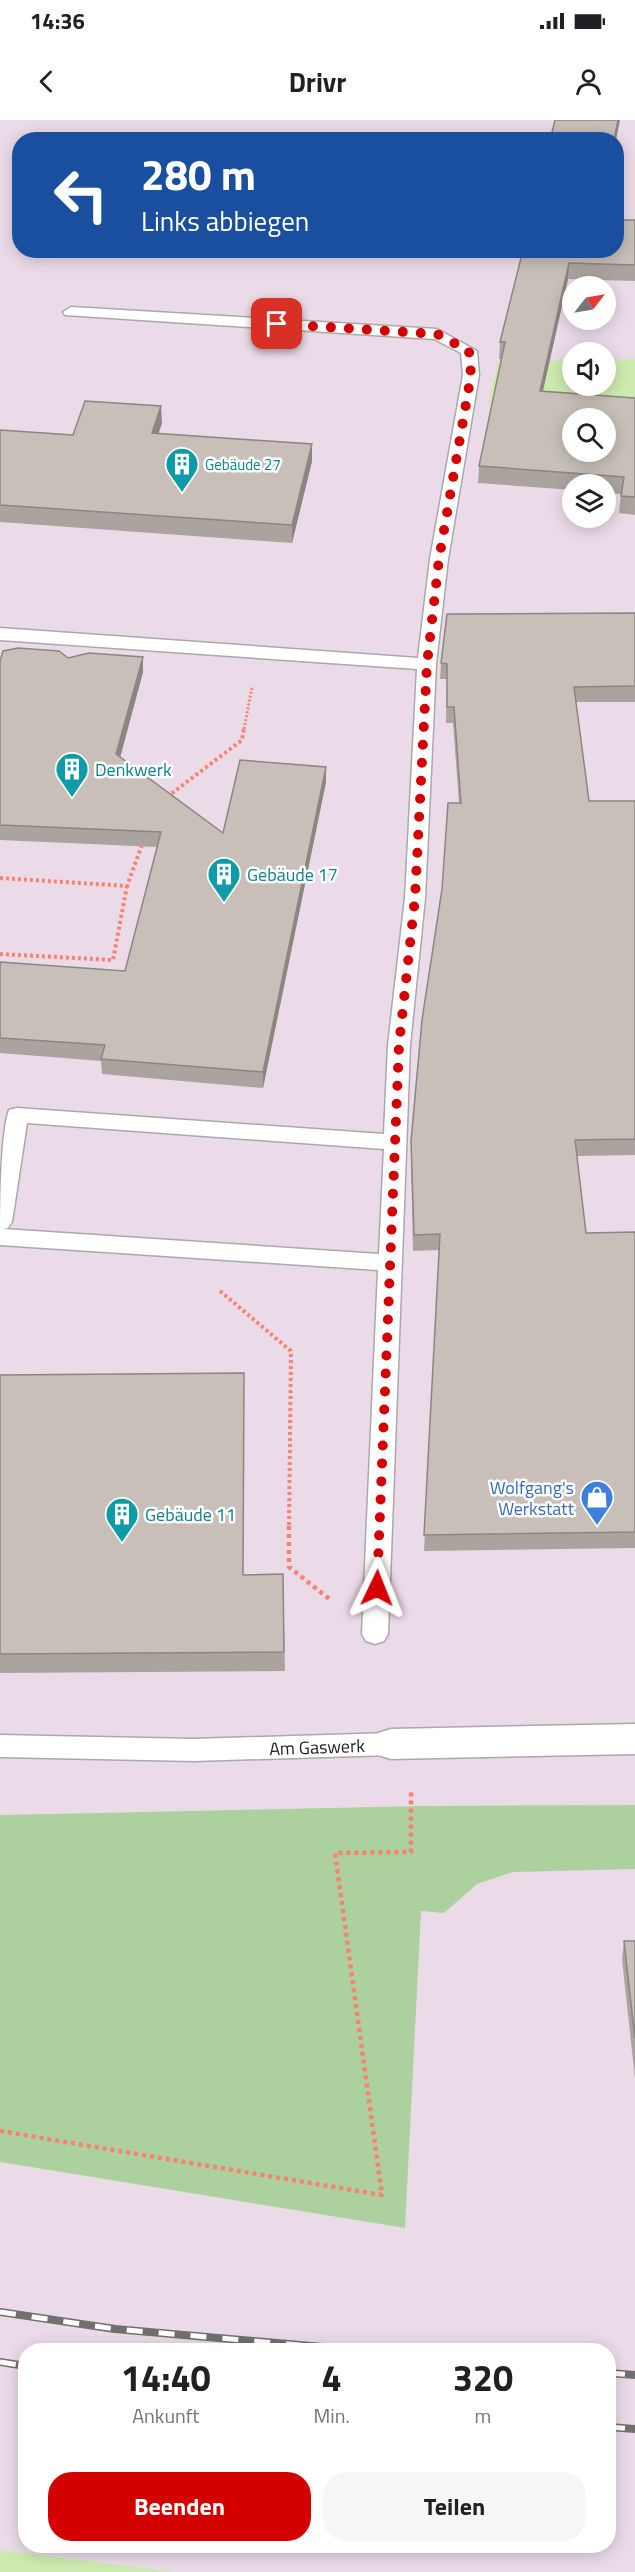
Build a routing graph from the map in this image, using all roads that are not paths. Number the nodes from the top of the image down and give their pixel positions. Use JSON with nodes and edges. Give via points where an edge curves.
{"nodes":[{"id":1,"x":71,"y":312,"type":"dead end"},
{"id":2,"x":0,"y":634,"type":"edge"},
{"id":3,"x":427,"y":664,"type":"junction"},
{"id":4,"x":395,"y":1142,"type":"junction"},
{"id":5,"x":0,"y":1221,"type":"edge"},
{"id":6,"x":0,"y":1237,"type":"edge"},
{"id":7,"x":390,"y":1263,"type":"junction"},
{"id":8,"x":375,"y":1634,"type":"road end"},
{"id":9,"x":635,"y":1740,"type":"edge"},
{"id":10,"x":401,"y":1744,"type":"joint"},
{"id":11,"x":0,"y":1746,"type":"edge"}],
"edges":[{"from":1,"to":3,"type":"lane","via":[[437,334],[469,351],[471,375],[439,559]]},
{"from":2,"to":3,"type":"lane"},
{"from":3,"to":4,"type":"lane","via":[[415,898],[399,1045]]},
{"from":4,"to":5,"type":"lane","via":[[17,1115]]},
{"from":4,"to":7,"type":"lane"},
{"from":6,"to":7,"type":"lane"},
{"from":7,"to":8,"type":"lane"},
{"from":9,"to":10,"type":"street","name":"Am Gaswerk"},
{"from":10,"to":11,"type":"lane","name":"Am Gaswerk","via":[[194,1750]]}]}
